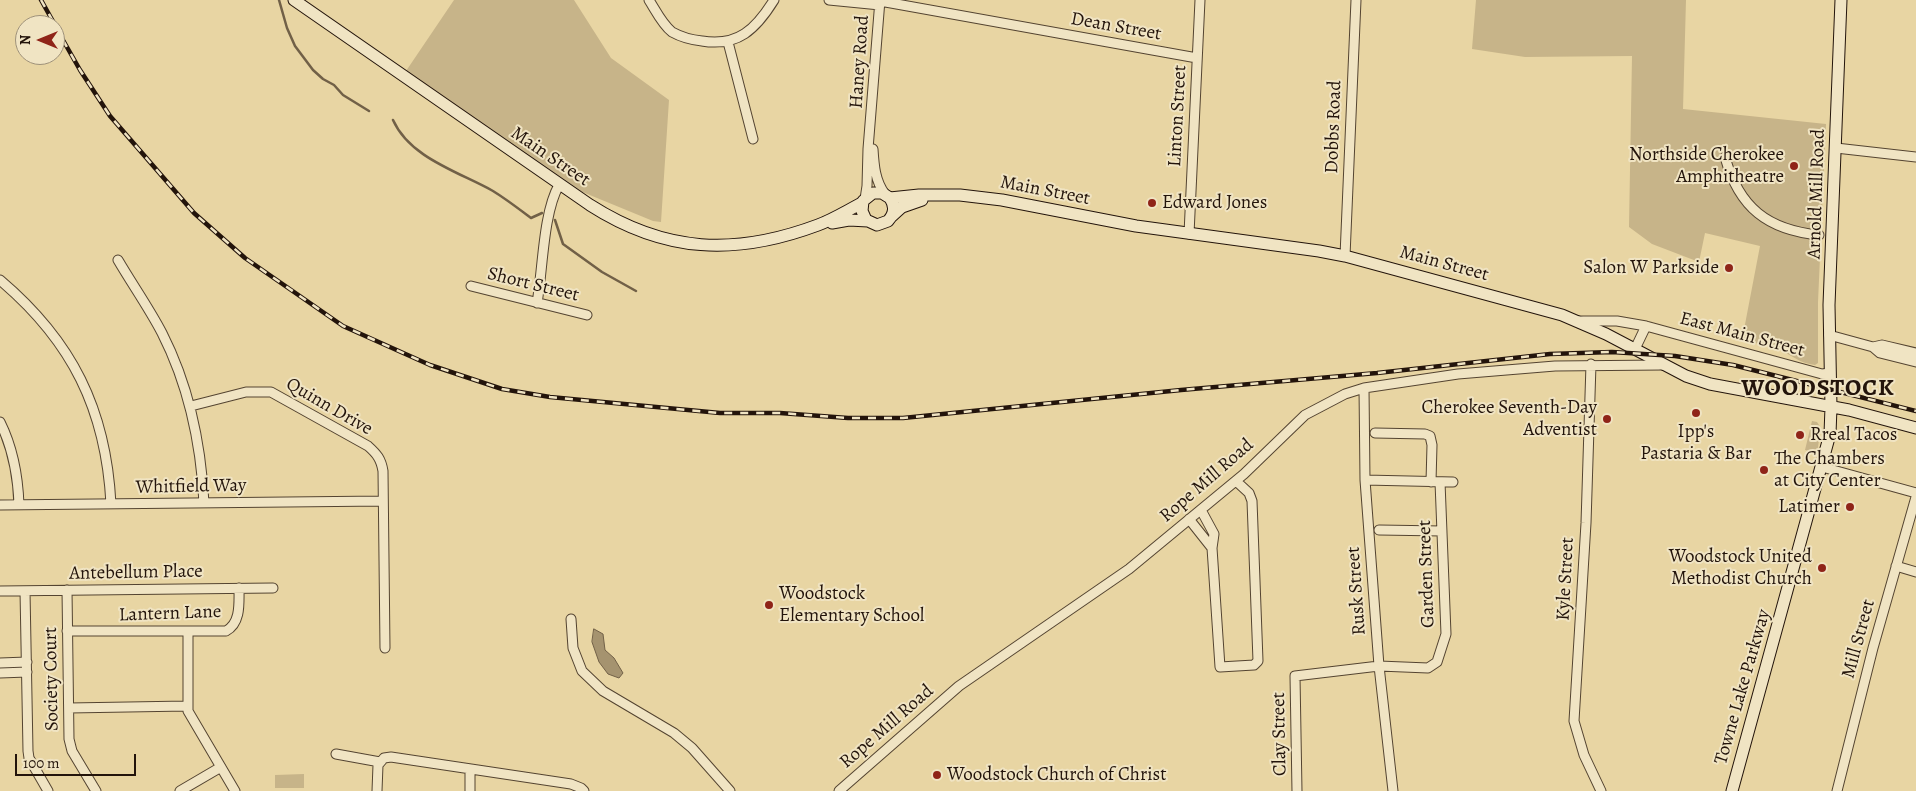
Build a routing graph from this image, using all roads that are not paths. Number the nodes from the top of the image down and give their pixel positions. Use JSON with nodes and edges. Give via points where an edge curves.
{"nodes":[{"id":1,"x":294,"y":0,"type":"edge"},
{"id":2,"x":650,"y":0,"type":"edge"},
{"id":3,"x":774,"y":0,"type":"edge"},
{"id":4,"x":829,"y":0,"type":"edge"},
{"id":5,"x":1200,"y":0,"type":"edge"},
{"id":6,"x":1356,"y":0,"type":"edge"},
{"id":7,"x":1841,"y":0,"type":"edge"},
{"id":8,"x":880,"y":2,"type":"edge"},
{"id":9,"x":728,"y":42,"type":"junction"},
{"id":10,"x":1197,"y":58,"type":"junction"},
{"id":11,"x":871,"y":126,"type":"junction"},
{"id":12,"x":753,"y":139,"type":"dead end"},
{"id":13,"x":1836,"y":148,"type":"junction"},
{"id":14,"x":1725,"y":157,"type":"dead end"},
{"id":15,"x":1916,"y":157,"type":"edge"},
{"id":16,"x":559,"y":185,"type":"junction"},
{"id":17,"x":888,"y":196,"type":"junction"},
{"id":18,"x":943,"y":196,"type":"junction"},
{"id":19,"x":864,"y":201,"type":"junction"},
{"id":20,"x":890,"y":218,"type":"junction"},
{"id":21,"x":868,"y":221,"type":"junction"},
{"id":22,"x":818,"y":225,"type":"junction"},
{"id":23,"x":1189,"y":234,"type":"junction"},
{"id":24,"x":1819,"y":235,"type":"dead end"},
{"id":25,"x":1345,"y":256,"type":"junction"},
{"id":26,"x":118,"y":260,"type":"dead end"},
{"id":27,"x":0,"y":280,"type":"edge"},
{"id":28,"x":471,"y":286,"type":"dead end"},
{"id":29,"x":537,"y":303,"type":"junction"},
{"id":30,"x":587,"y":315,"type":"dead end"},
{"id":31,"x":1577,"y":321,"type":"junction"},
{"id":32,"x":1646,"y":326,"type":"junction"},
{"id":33,"x":1829,"y":335,"type":"junction"},
{"id":34,"x":1874,"y":347,"type":"junction"},
{"id":35,"x":1635,"y":349,"type":"junction"},
{"id":36,"x":1916,"y":353,"type":"edge"},
{"id":37,"x":1916,"y":362,"type":"edge"},
{"id":38,"x":1591,"y":364,"type":"junction"},
{"id":39,"x":1663,"y":365,"type":"junction"},
{"id":40,"x":1830,"y":373,"type":"junction"},
{"id":41,"x":1364,"y":388,"type":"junction"},
{"id":42,"x":1830,"y":389,"type":"joint"},
{"id":43,"x":191,"y":406,"type":"junction"},
{"id":44,"x":1832,"y":407,"type":"junction"},
{"id":45,"x":0,"y":422,"type":"edge"},
{"id":46,"x":1916,"y":428,"type":"edge"},
{"id":47,"x":1375,"y":432,"type":"dead end"},
{"id":48,"x":1822,"y":467,"type":"junction"},
{"id":49,"x":1364,"y":480,"type":"junction"},
{"id":50,"x":1236,"y":481,"type":"junction"},
{"id":51,"x":1436,"y":482,"type":"junction"},
{"id":52,"x":1453,"y":482,"type":"dead end"},
{"id":53,"x":1916,"y":493,"type":"edge"},
{"id":54,"x":1916,"y":497,"type":"edge"},
{"id":55,"x":383,"y":501,"type":"junction"},
{"id":56,"x":204,"y":503,"type":"junction"},
{"id":57,"x":111,"y":504,"type":"junction"},
{"id":58,"x":0,"y":505,"type":"edge"},
{"id":59,"x":19,"y":505,"type":"junction"},
{"id":60,"x":1201,"y":510,"type":"junction"},
{"id":61,"x":1189,"y":519,"type":"junction"},
{"id":62,"x":1379,"y":530,"type":"dead end"},
{"id":63,"x":1442,"y":531,"type":"junction"},
{"id":64,"x":1212,"y":548,"type":"junction"},
{"id":65,"x":1896,"y":566,"type":"junction"},
{"id":66,"x":1916,"y":572,"type":"edge"},
{"id":67,"x":239,"y":588,"type":"junction"},
{"id":68,"x":273,"y":588,"type":"dead end"},
{"id":69,"x":67,"y":590,"type":"junction"},
{"id":70,"x":0,"y":591,"type":"edge"},
{"id":71,"x":25,"y":591,"type":"junction"},
{"id":72,"x":571,"y":619,"type":"dead end"},
{"id":73,"x":67,"y":632,"type":"junction"},
{"id":74,"x":188,"y":632,"type":"junction"},
{"id":75,"x":386,"y":648,"type":"dead end"},
{"id":76,"x":0,"y":663,"type":"edge"},
{"id":77,"x":1379,"y":666,"type":"junction"},
{"id":78,"x":27,"y":667,"type":"junction"},
{"id":79,"x":0,"y":673,"type":"edge"},
{"id":80,"x":1295,"y":676,"type":"joint"},
{"id":81,"x":187,"y":706,"type":"junction"},
{"id":82,"x":68,"y":708,"type":"junction"},
{"id":83,"x":336,"y":754,"type":"dead end"},
{"id":84,"x":380,"y":762,"type":"junction"},
{"id":85,"x":221,"y":768,"type":"junction"},
{"id":86,"x":470,"y":770,"type":"junction"},
{"id":87,"x":48,"y":791,"type":"edge"},
{"id":88,"x":96,"y":791,"type":"edge"},
{"id":89,"x":180,"y":791,"type":"edge"},
{"id":90,"x":235,"y":791,"type":"edge"},
{"id":91,"x":377,"y":791,"type":"edge"},
{"id":92,"x":470,"y":791,"type":"edge"},
{"id":93,"x":584,"y":791,"type":"edge"},
{"id":94,"x":730,"y":791,"type":"edge"},
{"id":95,"x":839,"y":791,"type":"edge"},
{"id":96,"x":1298,"y":791,"type":"edge"},
{"id":97,"x":1393,"y":791,"type":"edge"},
{"id":98,"x":1601,"y":791,"type":"edge"},
{"id":99,"x":1732,"y":791,"type":"edge"},
{"id":100,"x":1836,"y":791,"type":"edge"}],
"edges":[{"from":1,"to":16,"type":"main road","name":"Main Street"},
{"from":2,"to":9,"type":"street","via":[[672,32],[689,39]]},
{"from":3,"to":9,"type":"street","via":[[748,33]]},
{"from":4,"to":8,"type":"street","name":"Dean Street"},
{"from":5,"to":10,"type":"street","name":"Linton Street"},
{"from":6,"to":25,"type":"street","name":"Dobbs Road"},
{"from":7,"to":13,"type":"main road","name":"Arnold Mill Road"},
{"from":8,"to":10,"type":"street","name":"Dean Street"},
{"from":8,"to":11,"type":"street","name":"Haney Road"},
{"from":9,"to":12,"type":"street"},
{"from":10,"to":23,"type":"street","name":"Linton Street"},
{"from":11,"to":17,"type":"street","name":"Haney Road","via":[[876,177]]},
{"from":11,"to":19,"type":"street","name":"Haney Road"},
{"from":13,"to":15,"type":"street"},
{"from":13,"to":33,"type":"main road","name":"Arnold Mill Road"},
{"from":14,"to":24,"type":"street","via":[[1737,190],[1751,207],[1786,230]]},
{"from":16,"to":22,"type":"main road","name":"Main Street","via":[[621,224],[650,236],[684,244],[722,246],[751,243]]},
{"from":16,"to":29,"type":"street","via":[[552,196]]},
{"from":17,"to":18,"type":"main road","name":"Main Street"},
{"from":17,"to":19,"type":"main road","name":"Main Street","via":[[876,192]]},
{"from":17,"to":20,"type":"main road","via":[[894,208]]},
{"from":18,"to":20,"type":"main road","name":"Main Street","via":[[909,204]]},
{"from":18,"to":23,"type":"main road","name":"Main Street","via":[[993,199]]},
{"from":19,"to":21,"type":"main road","via":[[862,213]]},
{"from":19,"to":22,"type":"main road","name":"Main Street"},
{"from":20,"to":21,"type":"main road","name":"Main Street","via":[[880,224]]},
{"from":21,"to":22,"type":"main road","name":"Main Street","via":[[849,220]]},
{"from":23,"to":25,"type":"main road","name":"Main Street"},
{"from":25,"to":31,"type":"main road","name":"Main Street"},
{"from":26,"to":43,"type":"street","via":[[161,331]]},
{"from":27,"to":57,"type":"street","via":[[39,316],[63,348],[81,380],[102,432]]},
{"from":28,"to":29,"type":"street","name":"Short Street"},
{"from":29,"to":30,"type":"street","name":"Short Street"},
{"from":31,"to":32,"type":"street","name":"East Main Street","via":[[1617,321]]},
{"from":31,"to":35,"type":"main road","name":"Main Street"},
{"from":32,"to":35,"type":"street"},
{"from":32,"to":40,"type":"street","name":"East Main Street","via":[[1822,374]]},
{"from":33,"to":34,"type":"street"},
{"from":33,"to":40,"type":"main road","name":"Arnold Mill Road"},
{"from":34,"to":36,"type":"street","via":[[1882,345]]},
{"from":34,"to":37,"type":"street","via":[[1880,353]]},
{"from":35,"to":39,"type":"main road","name":"Main Street"},
{"from":38,"to":39,"type":"street","name":"Rope Mill Road"},
{"from":38,"to":41,"type":"street","name":"Rope Mill Road","via":[[1458,374]]},
{"from":38,"to":98,"type":"street","name":"Kyle Street","via":[[1586,523],[1574,721],[1584,755]]},
{"from":39,"to":44,"type":"main road","name":"Main Street","via":[[1686,376],[1725,387]]},
{"from":40,"to":42,"type":"main road","name":"Arnold Mill Road"},
{"from":41,"to":49,"type":"street","name":"Rusk Street"},
{"from":41,"to":50,"type":"street","name":"Rope Mill Road","via":[[1305,415]]},
{"from":42,"to":44,"type":"main road","name":"Towne Lake Parkway"},
{"from":43,"to":55,"type":"street","name":"Quinn Drive","via":[[256,391],[271,392],[377,454],[383,471]]},
{"from":43,"to":56,"type":"street"},
{"from":44,"to":46,"type":"main road","name":"Main Street"},
{"from":44,"to":48,"type":"main road","name":"Towne Lake Parkway"},
{"from":45,"to":59,"type":"street","via":[[16,469]]},
{"from":47,"to":51,"type":"street","name":"Garden Street","via":[[1430,436]]},
{"from":48,"to":53,"type":"street"},
{"from":48,"to":99,"type":"main road","name":"Towne Lake Parkway"},
{"from":49,"to":51,"type":"street"},
{"from":49,"to":77,"type":"street","name":"Rusk Street"},
{"from":50,"to":60,"type":"street","name":"Rope Mill Road"},
{"from":50,"to":64,"type":"street","via":[[1252,501],[1258,661],[1254,665],[1220,667]]},
{"from":51,"to":52,"type":"street"},
{"from":51,"to":63,"type":"street","name":"Garden Street"},
{"from":54,"to":65,"type":"street","name":"Mill Street"},
{"from":55,"to":56,"type":"street","name":"Whitfield Way"},
{"from":55,"to":75,"type":"street","name":"Quinn Drive"},
{"from":56,"to":57,"type":"street","name":"Whitfield Way"},
{"from":57,"to":59,"type":"street","name":"Whitfield Way"},
{"from":58,"to":59,"type":"street","name":"Whitfield Way"},
{"from":60,"to":61,"type":"street","name":"Rope Mill Road"},
{"from":60,"to":64,"type":"street","via":[[1214,534]]},
{"from":61,"to":64,"type":"street"},
{"from":61,"to":95,"type":"street","name":"Rope Mill Road","via":[[1129,568],[959,686]]},
{"from":62,"to":63,"type":"street"},
{"from":63,"to":77,"type":"street","name":"Garden Street","via":[[1446,634],[1438,662],[1428,668]]},
{"from":65,"to":66,"type":"street"},
{"from":65,"to":100,"type":"street","name":"Mill Street"},
{"from":67,"to":68,"type":"street","name":"Antebellum Place"},
{"from":67,"to":69,"type":"street","name":"Antebellum Place"},
{"from":67,"to":74,"type":"street","name":"Lantern Lane","via":[[238,610],[231,628],[219,632]]},
{"from":69,"to":71,"type":"street","name":"Antebellum Place"},
{"from":69,"to":73,"type":"street","name":"Society Court"},
{"from":70,"to":71,"type":"street","name":"Antebellum Place"},
{"from":71,"to":78,"type":"street"},
{"from":72,"to":94,"type":"street","via":[[573,648],[582,672],[603,690],[692,748]]},
{"from":73,"to":74,"type":"street","name":"Lantern Lane"},
{"from":73,"to":82,"type":"street","name":"Society Court"},
{"from":74,"to":81,"type":"street"},
{"from":76,"to":78,"type":"street"},
{"from":77,"to":80,"type":"street","name":"Garden Street"},
{"from":77,"to":97,"type":"street","name":"Rusk Street"},
{"from":78,"to":79,"type":"street"},
{"from":78,"to":87,"type":"street","via":[[29,758]]},
{"from":80,"to":96,"type":"street","name":"Clay Street"},
{"from":81,"to":82,"type":"street"},
{"from":81,"to":85,"type":"street"},
{"from":82,"to":88,"type":"street","name":"Society Court","via":[[70,745]]},
{"from":83,"to":84,"type":"street"},
{"from":84,"to":86,"type":"street","via":[[390,757]]},
{"from":84,"to":91,"type":"street"},
{"from":85,"to":89,"type":"street"},
{"from":85,"to":90,"type":"street"},
{"from":86,"to":92,"type":"street"},
{"from":86,"to":93,"type":"street","via":[[571,784]]}]}
